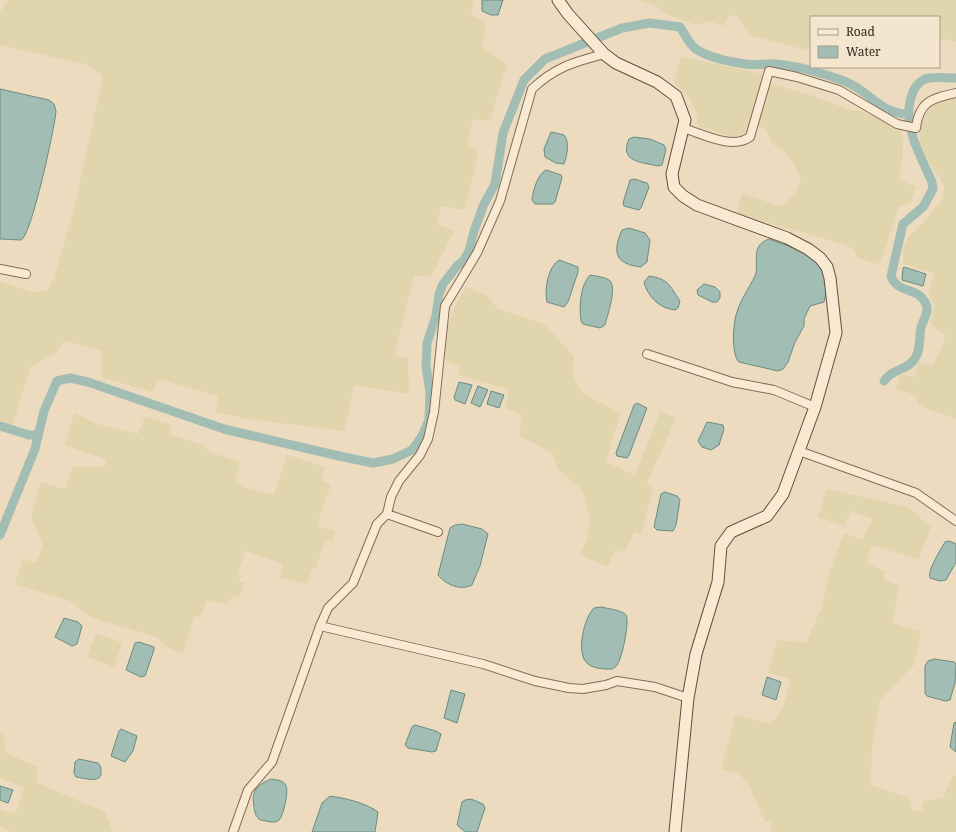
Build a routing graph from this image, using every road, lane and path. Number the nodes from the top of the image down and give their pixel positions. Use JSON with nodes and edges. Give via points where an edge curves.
{"nodes":[{"id":1,"x":558,"y":0,"type":"edge"},
{"id":2,"x":602,"y":51,"type":"junction"},
{"id":3,"x":956,"y":93,"type":"edge"},
{"id":4,"x":683,"y":128,"type":"junction"},
{"id":5,"x":0,"y":269,"type":"edge"},
{"id":6,"x":26,"y":274,"type":"dead end"},
{"id":7,"x":647,"y":354,"type":"dead end"},
{"id":8,"x":815,"y":407,"type":"junction"},
{"id":9,"x":800,"y":451,"type":"junction"},
{"id":10,"x":387,"y":514,"type":"junction"},
{"id":11,"x":956,"y":521,"type":"edge"},
{"id":12,"x":438,"y":532,"type":"dead end"},
{"id":13,"x":320,"y":626,"type":"junction"},
{"id":14,"x":688,"y":698,"type":"junction"},
{"id":15,"x":233,"y":832,"type":"edge"},
{"id":16,"x":675,"y":832,"type":"edge"}],
"edges":[{"from":1,"to":2,"type":"main road"},
{"from":2,"to":4,"type":"main road","via":[[616,63],[657,82],[676,96],[686,120]]},
{"from":2,"to":10,"type":"street","via":[[567,64],[545,76],[532,89],[500,201],[477,253],[445,306],[434,412],[428,439],[420,455],[399,481],[391,497]]},
{"from":3,"to":4,"type":"street","via":[[932,98],[917,115],[916,128],[897,124],[839,90],[769,71],[750,137],[744,141],[726,141]]},
{"from":4,"to":8,"type":"main road","via":[[672,174],[674,187],[683,196],[697,205],[787,238],[808,249],[827,267],[836,333]]},
{"from":5,"to":6,"type":"street"},
{"from":7,"to":8,"type":"street","via":[[732,382],[774,390]]},
{"from":8,"to":9,"type":"main road"},
{"from":9,"to":11,"type":"street","via":[[916,493]]},
{"from":9,"to":14,"type":"main road","via":[[783,494],[774,507],[760,520],[731,532],[721,546],[718,582],[696,654]]},
{"from":10,"to":12,"type":"street"},
{"from":10,"to":13,"type":"street","via":[[377,524],[353,583],[328,608]]},
{"from":13,"to":14,"type":"street","via":[[483,664],[535,681],[569,688],[606,686],[618,681],[655,687]]},
{"from":13,"to":15,"type":"street","via":[[272,762],[248,790]]},
{"from":14,"to":16,"type":"main road"}]}
